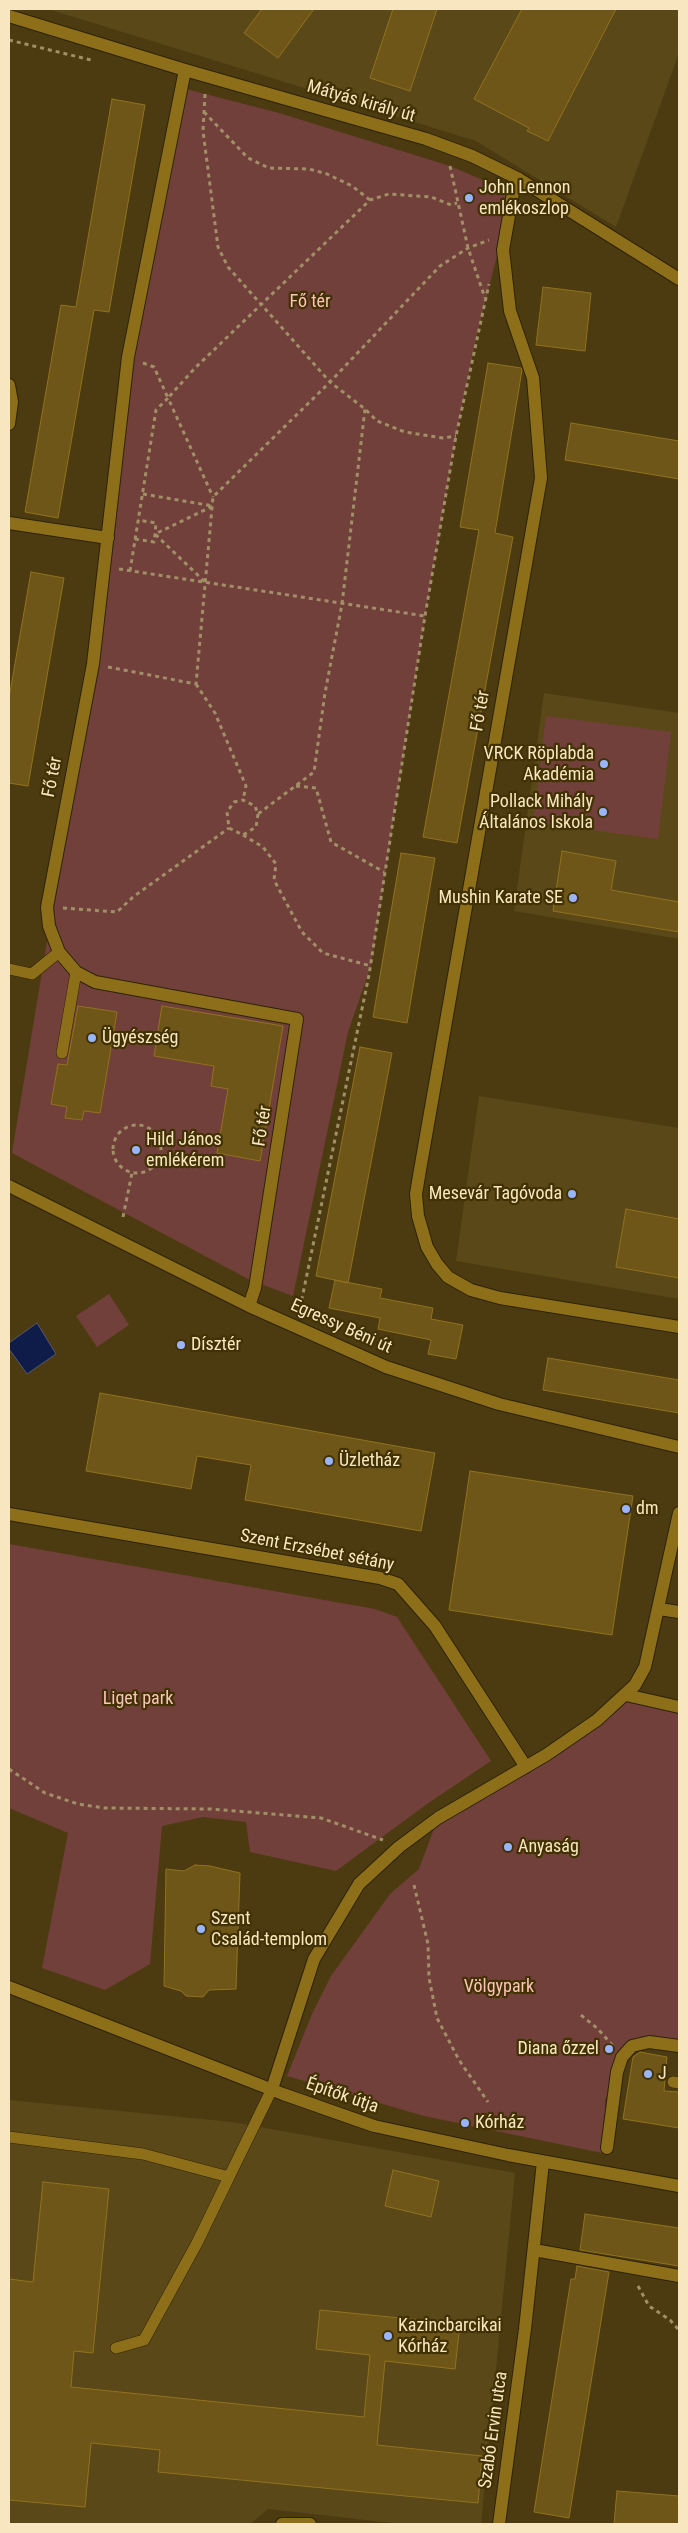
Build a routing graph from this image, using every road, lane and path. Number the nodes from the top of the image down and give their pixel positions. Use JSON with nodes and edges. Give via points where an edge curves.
{"nodes":[{"id":1,"x":9,"y":16,"type":"edge"},
{"id":2,"x":9,"y":40,"type":"edge"},
{"id":3,"x":93,"y":61,"type":"dead end"},
{"id":4,"x":186,"y":70,"type":"junction"},
{"id":5,"x":205,"y":94,"type":"dead end"},
{"id":6,"x":204,"y":112,"type":"junction"},
{"id":7,"x":450,"y":166,"type":"dead end"},
{"id":8,"x":519,"y":179,"type":"junction"},
{"id":9,"x":370,"y":200,"type":"junction"},
{"id":10,"x":457,"y":203,"type":"junction"},
{"id":11,"x":492,"y":238,"type":"dead end"},
{"id":12,"x":468,"y":248,"type":"junction"},
{"id":13,"x":679,"y":279,"type":"edge"},
{"id":14,"x":490,"y":282,"type":"dead end"},
{"id":15,"x":486,"y":298,"type":"junction"},
{"id":16,"x":262,"y":306,"type":"junction"},
{"id":17,"x":128,"y":357,"type":"junction"},
{"id":18,"x":330,"y":382,"type":"junction"},
{"id":19,"x":9,"y":385,"type":"edge"},
{"id":20,"x":168,"y":398,"type":"junction"},
{"id":21,"x":365,"y":409,"type":"junction"},
{"id":22,"x":9,"y":424,"type":"edge"},
{"id":23,"x":456,"y":436,"type":"junction"},
{"id":24,"x":143,"y":494,"type":"junction"},
{"id":25,"x":213,"y":497,"type":"junction"},
{"id":26,"x":214,"y":506,"type":"junction"},
{"id":27,"x":138,"y":520,"type":"junction"},
{"id":28,"x":9,"y":523,"type":"edge"},
{"id":29,"x":155,"y":534,"type":"junction"},
{"id":30,"x":108,"y":538,"type":"junction"},
{"id":31,"x":135,"y":539,"type":"junction"},
{"id":32,"x":105,"y":567,"type":"junction"},
{"id":33,"x":130,"y":571,"type":"junction"},
{"id":34,"x":206,"y":584,"type":"junction"},
{"id":35,"x":342,"y":604,"type":"junction"},
{"id":36,"x":425,"y":616,"type":"junction"},
{"id":37,"x":93,"y":664,"type":"junction"},
{"id":38,"x":196,"y":684,"type":"junction"},
{"id":39,"x":295,"y":786,"type":"junction"},
{"id":40,"x":243,"y":800,"type":"junction"},
{"id":41,"x":258,"y":814,"type":"junction"},
{"id":42,"x":229,"y":828,"type":"junction"},
{"id":43,"x":243,"y":835,"type":"junction"},
{"id":44,"x":384,"y":872,"type":"junction"},
{"id":45,"x":47,"y":907,"type":"junction"},
{"id":46,"x":60,"y":952,"type":"junction"},
{"id":47,"x":370,"y":966,"type":"junction"},
{"id":48,"x":9,"y":969,"type":"edge"},
{"id":49,"x":76,"y":972,"type":"junction"},
{"id":50,"x":62,"y":1052,"type":"dead end"},
{"id":51,"x":132,"y":1173,"type":"junction"},
{"id":52,"x":9,"y":1186,"type":"edge"},
{"id":53,"x":123,"y":1218,"type":"dead end"},
{"id":54,"x":250,"y":1306,"type":"junction"},
{"id":55,"x":300,"y":1308,"type":"dead end"},
{"id":56,"x":679,"y":1327,"type":"edge"},
{"id":57,"x":679,"y":1447,"type":"edge"},
{"id":58,"x":679,"y":1513,"type":"edge"},
{"id":59,"x":9,"y":1514,"type":"edge"},
{"id":60,"x":659,"y":1609,"type":"junction"},
{"id":61,"x":679,"y":1612,"type":"edge"},
{"id":62,"x":626,"y":1695,"type":"junction"},
{"id":63,"x":679,"y":1707,"type":"edge"},
{"id":64,"x":526,"y":1766,"type":"junction"},
{"id":65,"x":9,"y":1770,"type":"edge"},
{"id":66,"x":399,"y":1847,"type":"junction"},
{"id":67,"x":414,"y":1885,"type":"dead end"},
{"id":68,"x":9,"y":1987,"type":"edge"},
{"id":69,"x":581,"y":2015,"type":"dead end"},
{"id":70,"x":679,"y":2046,"type":"edge"},
{"id":71,"x":622,"y":2056,"type":"junction"},
{"id":72,"x":272,"y":2089,"type":"junction"},
{"id":73,"x":488,"y":2102,"type":"dead end"},
{"id":74,"x":9,"y":2137,"type":"edge"},
{"id":75,"x":607,"y":2148,"type":"dead end"},
{"id":76,"x":543,"y":2162,"type":"junction"},
{"id":77,"x":229,"y":2177,"type":"junction"},
{"id":78,"x":679,"y":2186,"type":"edge"},
{"id":79,"x":534,"y":2250,"type":"junction"},
{"id":80,"x":679,"y":2276,"type":"edge"},
{"id":81,"x":633,"y":2283,"type":"dead end"},
{"id":82,"x":679,"y":2330,"type":"edge"},
{"id":83,"x":116,"y":2348,"type":"dead end"},
{"id":84,"x":282,"y":2524,"type":"edge"},
{"id":85,"x":310,"y":2524,"type":"edge"},
{"id":86,"x":499,"y":2524,"type":"edge"}],
"edges":[{"from":1,"to":4,"type":"street","name":"Mátyás király út"},
{"from":2,"to":3,"type":"path"},
{"from":4,"to":8,"type":"street","name":"Mátyás király út","via":[[426,139],[472,156]]},
{"from":4,"to":17,"type":"street","name":"Fő tér"},
{"from":5,"to":6,"type":"path"},
{"from":6,"to":9,"type":"path","via":[[248,158],[269,168],[309,169],[327,174],[352,186]]},
{"from":6,"to":16,"type":"path","via":[[203,130],[218,247],[228,267]]},
{"from":7,"to":10,"type":"path"},
{"from":8,"to":13,"type":"street","name":"Mátyás király út"},
{"from":8,"to":56,"type":"street","name":"Fő tér","via":[[513,193],[503,250],[510,311],[533,378],[541,478],[420,1170],[416,1194],[418,1216],[437,1264],[463,1287],[500,1298]]},
{"from":9,"to":10,"type":"path","via":[[389,194],[431,197],[450,205]]},
{"from":9,"to":16,"type":"path"},
{"from":10,"to":12,"type":"path"},
{"from":11,"to":12,"type":"path"},
{"from":12,"to":15,"type":"path"},
{"from":12,"to":18,"type":"path","via":[[440,266]]},
{"from":14,"to":15,"type":"path"},
{"from":15,"to":23,"type":"path"},
{"from":16,"to":18,"type":"path"},
{"from":16,"to":20,"type":"path","via":[[194,368]]},
{"from":17,"to":20,"type":"path","via":[[154,367]]},
{"from":17,"to":30,"type":"street","name":"Fő tér"},
{"from":18,"to":21,"type":"path"},
{"from":18,"to":25,"type":"path"},
{"from":19,"to":22,"type":"street","via":[[12,402]]},
{"from":20,"to":24,"type":"path","via":[[156,410]]},
{"from":20,"to":25,"type":"path"},
{"from":21,"to":23,"type":"path","via":[[377,421],[405,432],[443,438]]},
{"from":21,"to":35,"type":"path"},
{"from":23,"to":36,"type":"path"},
{"from":24,"to":26,"type":"path"},
{"from":24,"to":27,"type":"path"},
{"from":25,"to":26,"type":"path"},
{"from":26,"to":29,"type":"path"},
{"from":26,"to":34,"type":"path"},
{"from":27,"to":29,"type":"path","via":[[156,523]]},
{"from":27,"to":31,"type":"path"},
{"from":28,"to":30,"type":"street"},
{"from":29,"to":31,"type":"path","via":[[154,542]]},
{"from":29,"to":34,"type":"path"},
{"from":30,"to":32,"type":"street","name":"Fő tér"},
{"from":31,"to":33,"type":"path"},
{"from":32,"to":33,"type":"path"},
{"from":32,"to":37,"type":"street","name":"Fő tér"},
{"from":33,"to":34,"type":"path"},
{"from":34,"to":35,"type":"path"},
{"from":34,"to":38,"type":"path"},
{"from":35,"to":36,"type":"path"},
{"from":35,"to":39,"type":"path","via":[[314,772]]},
{"from":36,"to":44,"type":"path"},
{"from":37,"to":38,"type":"path"},
{"from":37,"to":45,"type":"street","name":"Fő tér"},
{"from":38,"to":40,"type":"path","via":[[215,713],[246,786]]},
{"from":39,"to":41,"type":"path"},
{"from":39,"to":44,"type":"path","via":[[316,788],[331,842]]},
{"from":40,"to":41,"type":"path","via":[[255,806]]},
{"from":40,"to":42,"type":"path","via":[[234,802],[227,812]]},
{"from":41,"to":43,"type":"path","via":[[256,827]]},
{"from":42,"to":43,"type":"path"},
{"from":42,"to":45,"type":"path","via":[[117,912]]},
{"from":43,"to":47,"type":"path","via":[[263,847],[276,864],[274,880],[302,932],[323,953]]},
{"from":44,"to":47,"type":"path"},
{"from":45,"to":46,"type":"street","name":"Fő tér","via":[[49,926]]},
{"from":46,"to":48,"type":"lane","via":[[32,974]]},
{"from":46,"to":49,"type":"street","name":"Fő tér"},
{"from":47,"to":55,"type":"path"},
{"from":49,"to":50,"type":"lane"},
{"from":49,"to":54,"type":"street","name":"Fő tér","via":[[96,982],[297,1019]]},
{"from":51,"to":51,"type":"path","via":[[154,1167],[161,1154],[159,1139],[141,1125],[125,1128],[114,1140],[118,1164]]},
{"from":51,"to":53,"type":"path"},
{"from":52,"to":54,"type":"street","name":"Egressy Béni út"},
{"from":54,"to":57,"type":"street","name":"Egressy Béni út","via":[[342,1349],[454,1390],[499,1404]]},
{"from":58,"to":60,"type":"street"},
{"from":59,"to":64,"type":"street","name":"Szent Erzsébet sétány","via":[[380,1578],[398,1584],[435,1626]]},
{"from":60,"to":61,"type":"street"},
{"from":60,"to":62,"type":"street","via":[[646,1667]]},
{"from":62,"to":63,"type":"street"},
{"from":62,"to":64,"type":"street","via":[[597,1720]]},
{"from":64,"to":66,"type":"street","via":[[438,1818]]},
{"from":65,"to":66,"type":"path","via":[[45,1793],[78,1804],[104,1808],[211,1809],[321,1818]]},
{"from":66,"to":72,"type":"street","via":[[359,1884],[314,1959]]},
{"from":67,"to":73,"type":"path","via":[[428,1944],[429,1978],[437,2018],[459,2060]]},
{"from":68,"to":72,"type":"street","name":"Építők útja"},
{"from":69,"to":71,"type":"path"},
{"from":70,"to":71,"type":"street","via":[[649,2042],[632,2046]]},
{"from":71,"to":75,"type":"street"},
{"from":72,"to":76,"type":"street","name":"Építők útja","via":[[374,2126]]},
{"from":72,"to":77,"type":"lane"},
{"from":74,"to":77,"type":"lane","via":[[143,2154]]},
{"from":76,"to":78,"type":"street","name":"Építők útja"},
{"from":76,"to":79,"type":"street","name":"Szabó Ervin utca"},
{"from":77,"to":83,"type":"lane","via":[[144,2340]]},
{"from":79,"to":80,"type":"street"},
{"from":79,"to":86,"type":"street","name":"Szabó Ervin utca"},
{"from":81,"to":82,"type":"path","via":[[640,2288],[649,2306]]},
{"from":84,"to":85,"type":"street"}]}
